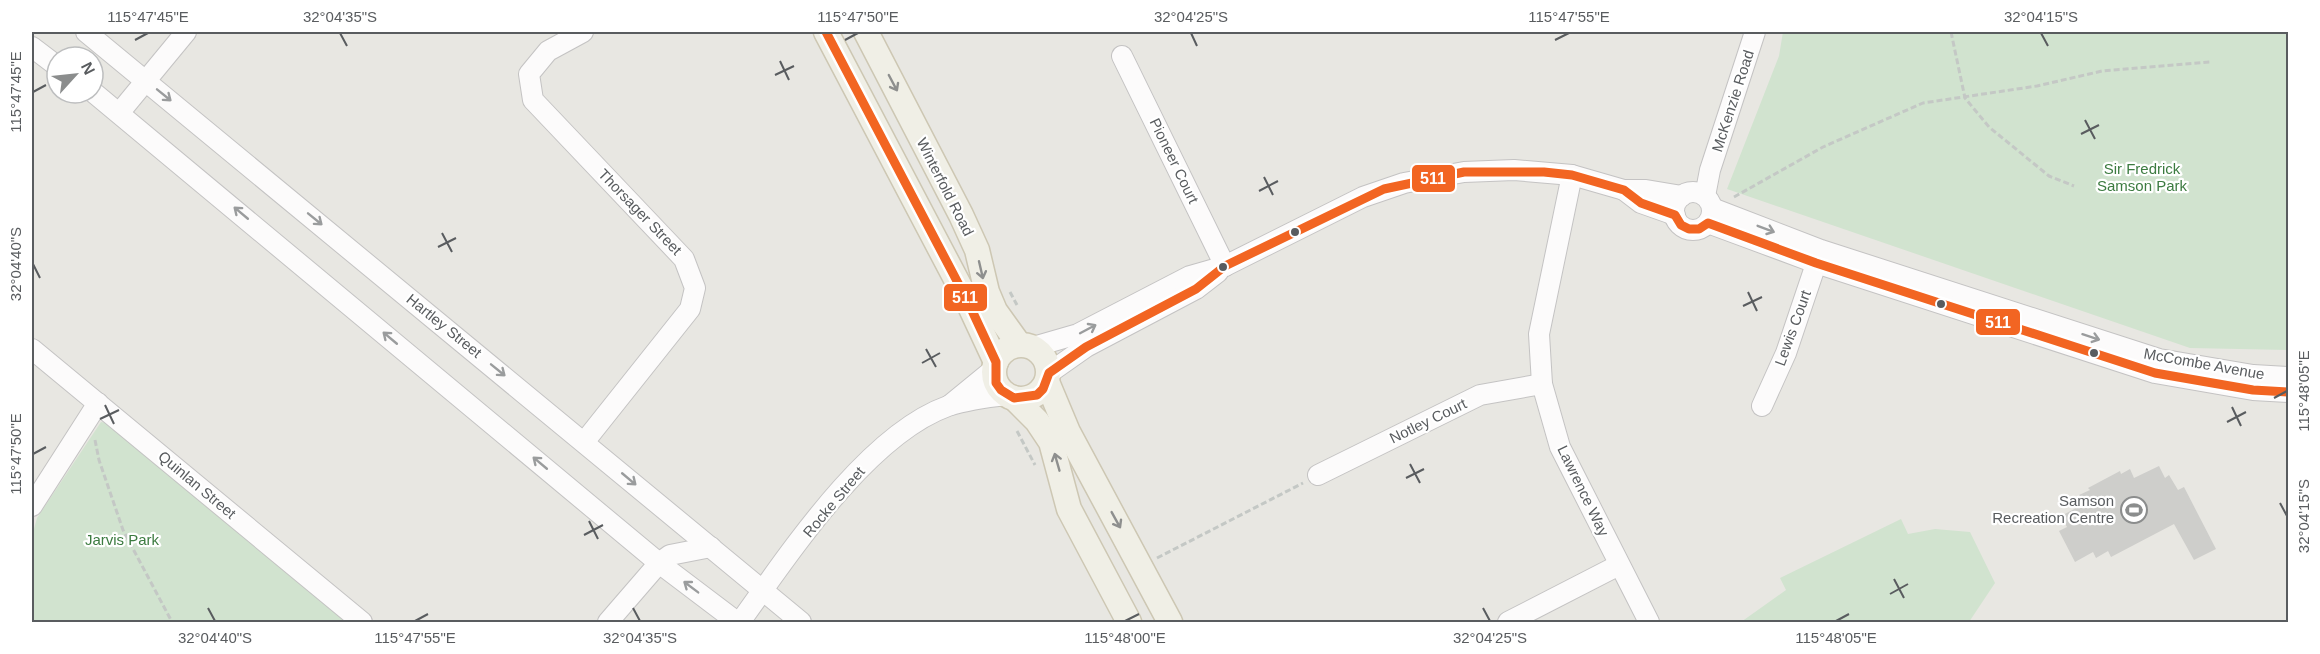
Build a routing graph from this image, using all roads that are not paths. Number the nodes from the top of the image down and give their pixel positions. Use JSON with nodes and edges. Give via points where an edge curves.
{"nodes":[{"id":1,"x":86,"y":32,"type":"edge"},
{"id":2,"x":186,"y":32,"type":"edge"},
{"id":3,"x":583,"y":32,"type":"edge"},
{"id":4,"x":826,"y":32,"type":"edge"},
{"id":5,"x":866,"y":32,"type":"edge"},
{"id":6,"x":1755,"y":32,"type":"edge"},
{"id":7,"x":32,"y":47,"type":"edge"},
{"id":8,"x":1122,"y":56,"type":"dead end"},
{"id":9,"x":45,"y":57,"type":"edge"},
{"id":10,"x":145,"y":79,"type":"junction"},
{"id":11,"x":105,"y":101,"type":"edge"},
{"id":12,"x":120,"y":112,"type":"junction"},
{"id":13,"x":1572,"y":175,"type":"junction"},
{"id":14,"x":1624,"y":190,"type":"junction"},
{"id":15,"x":1700,"y":203,"type":"junction"},
{"id":16,"x":1675,"y":215,"type":"junction"},
{"id":17,"x":1818,"y":256,"type":"junction"},
{"id":18,"x":1225,"y":266,"type":"junction"},
{"id":19,"x":1026,"y":345,"type":"junction"},
{"id":20,"x":32,"y":349,"type":"edge"},
{"id":21,"x":995,"y":365,"type":"junction"},
{"id":22,"x":1048,"y":377,"type":"junction"},
{"id":23,"x":2289,"y":378,"type":"edge"},
{"id":24,"x":1542,"y":384,"type":"junction"},
{"id":25,"x":2289,"y":392,"type":"edge"},
{"id":26,"x":1010,"y":397,"type":"junction"},
{"id":27,"x":98,"y":403,"type":"junction"},
{"id":28,"x":950,"y":405,"type":"junction"},
{"id":29,"x":1762,"y":406,"type":"dead end"},
{"id":30,"x":585,"y":441,"type":"junction"},
{"id":31,"x":1318,"y":475,"type":"road end"},
{"id":32,"x":32,"y":506,"type":"edge"},
{"id":33,"x":711,"y":547,"type":"junction"},
{"id":34,"x":659,"y":563,"type":"junction"},
{"id":35,"x":1619,"y":565,"type":"junction"},
{"id":36,"x":763,"y":591,"type":"junction"},
{"id":37,"x":362,"y":622,"type":"edge"},
{"id":38,"x":608,"y":622,"type":"edge"},
{"id":39,"x":739,"y":622,"type":"edge"},
{"id":40,"x":801,"y":622,"type":"edge"},
{"id":41,"x":1129,"y":622,"type":"edge"},
{"id":42,"x":1170,"y":622,"type":"edge"},
{"id":43,"x":1508,"y":622,"type":"edge"},
{"id":44,"x":1649,"y":622,"type":"edge"}],
"edges":[{"from":1,"to":10,"type":"street","name":"Hartley Street"},
{"from":2,"to":10,"type":"street"},
{"from":3,"to":30,"type":"street","name":"Thorsager Street","via":[[549,51],[529,74],[533,100],[684,259],[695,288],[690,309]]},
{"from":4,"to":21,"type":"main road","via":[[968,302]]},
{"from":5,"to":19,"type":"main road","name":"Winterfold Road","one_way":true,"via":[[961,215],[977,250],[995,311]]},
{"from":6,"to":15,"type":"street","name":"McKenzie Road"},
{"from":7,"to":9,"type":"street"},
{"from":8,"to":18,"type":"street","name":"Pioneer Court"},
{"from":10,"to":12,"type":"street"},
{"from":10,"to":30,"type":"street","name":"Hartley Street","one_way":true},
{"from":11,"to":12,"type":"street"},
{"from":34,"to":12,"type":"street","one_way":true},
{"from":13,"to":14,"type":"street","name":"McCombe Avenue"},
{"from":13,"to":18,"type":"street","name":"McCombe Avenue","via":[[1488,170],[1404,183],[1363,197]]},
{"from":13,"to":24,"type":"street","name":"Lawrence Way","via":[[1539,334]]},
{"from":14,"to":15,"type":"street","name":"McCombe Avenue","via":[[1646,190]]},
{"from":14,"to":16,"type":"street","name":"McCombe Avenue","via":[[1641,202]]},
{"from":15,"to":16,"type":"street","via":[[1675,207]]},
{"from":15,"to":16,"type":"street","name":"McCombe Avenue","via":[[1697,230],[1688,229]]},
{"from":15,"to":17,"type":"street","name":"McCombe Avenue"},
{"from":17,"to":23,"type":"street","name":"McCombe Avenue","one_way":true,"via":[[2159,359]]},
{"from":17,"to":25,"type":"street","name":"McCombe Avenue","via":[[2156,373],[2253,390]]},
{"from":17,"to":29,"type":"street","name":"Lewis Court","via":[[1786,354]]},
{"from":19,"to":18,"type":"street","name":"McCombe Avenue","one_way":true,"via":[[1078,334],[1190,276]]},
{"from":18,"to":22,"type":"street","name":"McCombe Avenue","via":[[1196,290],[1086,347]]},
{"from":19,"to":21,"type":"main road","via":[[1004,351]]},
{"from":19,"to":22,"type":"main road","via":[[1045,357]]},
{"from":20,"to":27,"type":"street","name":"Quinlan Street"},
{"from":21,"to":26,"type":"main road","via":[[996,383]]},
{"from":21,"to":28,"type":"street","name":"Rocke Street"},
{"from":22,"to":26,"type":"main road","via":[[1037,394],[1022,399]]},
{"from":22,"to":42,"type":"main road","one_way":true,"via":[[1068,432]]},
{"from":24,"to":31,"type":"street","name":"Notley Court","via":[[1480,395]]},
{"from":24,"to":35,"type":"street","name":"Lawrence Way","via":[[1560,447]]},
{"from":26,"to":28,"type":"street","name":"Rocke Street"},
{"from":41,"to":26,"type":"main road","one_way":true,"via":[[1069,509],[1050,442],[1037,421]]},
{"from":27,"to":32,"type":"street"},
{"from":27,"to":37,"type":"street","name":"Quinlan Street"},
{"from":28,"to":36,"type":"street","name":"Rocke Street","via":[[908,428],[862,468],[832,500]]},
{"from":30,"to":33,"type":"street","name":"Hartley Street","one_way":true},
{"from":33,"to":34,"type":"street","via":[[679,551]]},
{"from":33,"to":36,"type":"street","name":"Hartley Street"},
{"from":34,"to":38,"type":"street"},
{"from":39,"to":34,"type":"street","one_way":true},
{"from":35,"to":43,"type":"street"},
{"from":35,"to":44,"type":"street","name":"Lawrence Way"},
{"from":36,"to":39,"type":"street","name":"Rocke Street"},
{"from":36,"to":40,"type":"street","name":"Hartley Street"}]}
